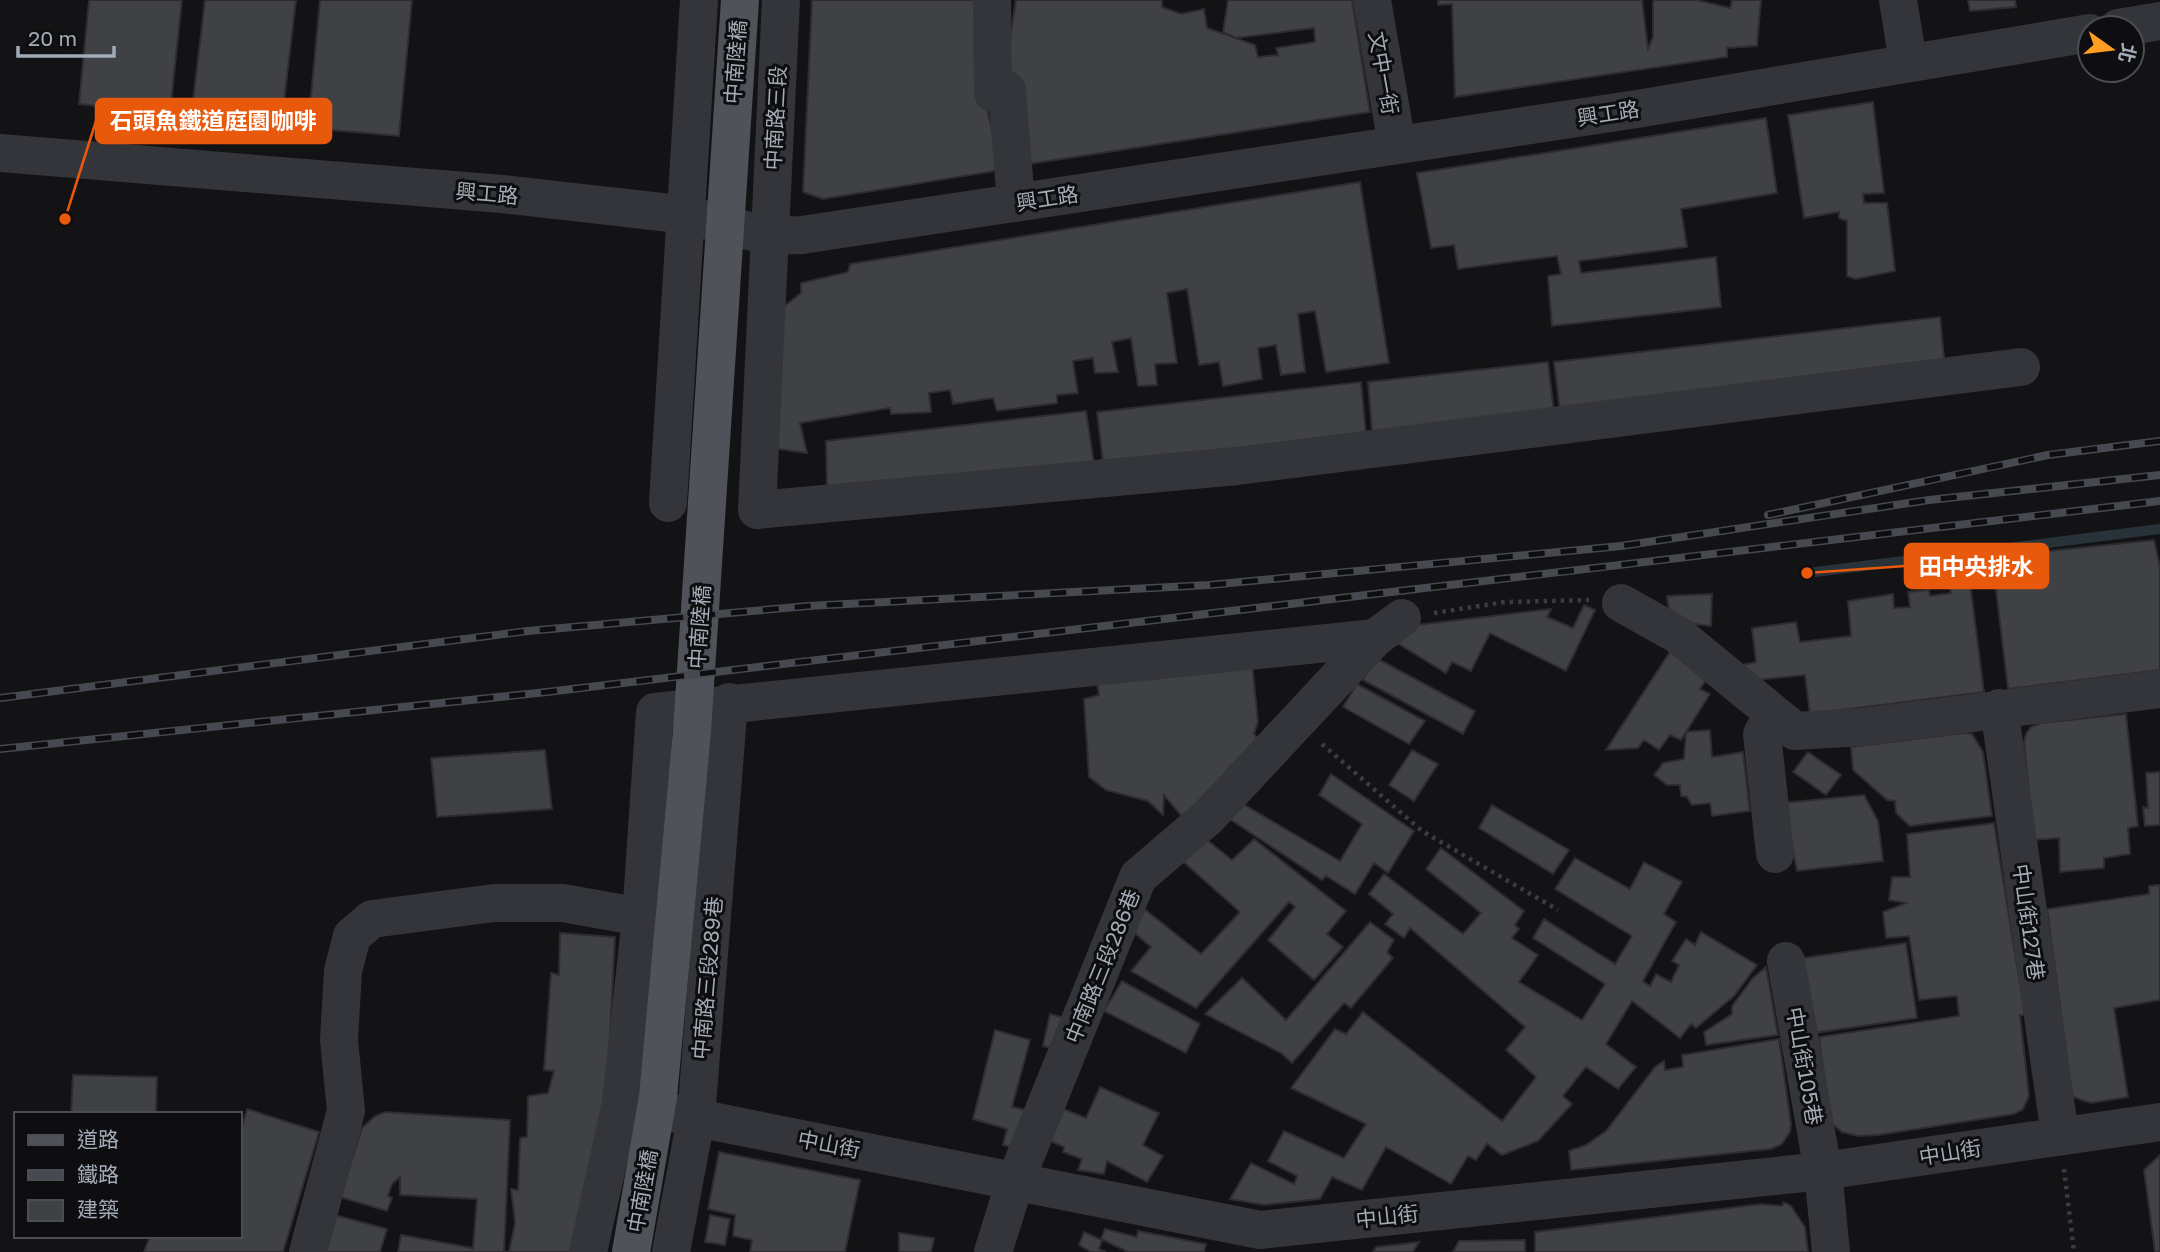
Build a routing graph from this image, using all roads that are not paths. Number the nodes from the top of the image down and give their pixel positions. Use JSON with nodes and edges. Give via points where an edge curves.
{"nodes":[{"id":1,"x":699,"y":0,"type":"edge"},
{"id":2,"x":740,"y":0,"type":"edge"},
{"id":3,"x":781,"y":0,"type":"edge"},
{"id":4,"x":992,"y":0,"type":"edge"},
{"id":5,"x":1372,"y":0,"type":"edge"},
{"id":6,"x":1898,"y":0,"type":"edge"},
{"id":7,"x":2076,"y":35,"type":"edge"},
{"id":8,"x":1908,"y":62,"type":"junction"},
{"id":9,"x":1397,"y":145,"type":"junction"},
{"id":10,"x":0,"y":153,"type":"edge"},
{"id":11,"x":1016,"y":203,"type":"junction"},
{"id":12,"x":688,"y":215,"type":"junction"},
{"id":13,"x":768,"y":236,"type":"junction"},
{"id":14,"x":2021,"y":368,"type":"dead end"},
{"id":15,"x":668,"y":503,"type":"dead end"},
{"id":16,"x":1622,"y":603,"type":"road end"},
{"id":17,"x":2160,"y":689,"type":"edge"},
{"id":18,"x":729,"y":702,"type":"junction"},
{"id":19,"x":1998,"y":708,"type":"junction"},
{"id":20,"x":1774,"y":714,"type":"junction"},
{"id":21,"x":1775,"y":854,"type":"dead end"},
{"id":22,"x":641,"y":917,"type":"junction"},
{"id":23,"x":1786,"y":961,"type":"dead end"},
{"id":24,"x":621,"y":1103,"type":"junction"},
{"id":25,"x":696,"y":1118,"type":"junction"},
{"id":26,"x":2160,"y":1122,"type":"edge"},
{"id":27,"x":2060,"y":1135,"type":"junction"},
{"id":28,"x":1823,"y":1171,"type":"junction"},
{"id":29,"x":1016,"y":1182,"type":"junction"},
{"id":30,"x":1259,"y":1241,"type":"edge"},
{"id":31,"x":307,"y":1252,"type":"edge"},
{"id":32,"x":588,"y":1252,"type":"edge"},
{"id":33,"x":631,"y":1252,"type":"edge"},
{"id":34,"x":671,"y":1252,"type":"edge"},
{"id":35,"x":993,"y":1252,"type":"edge"},
{"id":36,"x":1831,"y":1252,"type":"edge"}],
"edges":[{"from":1,"to":12,"type":"street"},
{"from":2,"to":33,"type":"main road","name":"中南陸橋","via":[[692,731],[658,1097]]},
{"from":3,"to":13,"type":"street","name":"中南路三段"},
{"from":4,"to":11,"type":"street","via":[[993,93],[1007,90]]},
{"from":5,"to":9,"type":"street","name":"文中一街"},
{"from":6,"to":8,"type":"street"},
{"from":7,"to":8,"type":"street","name":"興工路"},
{"from":8,"to":9,"type":"street","name":"興工路"},
{"from":9,"to":11,"type":"street","name":"興工路"},
{"from":10,"to":12,"type":"street","name":"興工路","via":[[502,194]]},
{"from":11,"to":13,"type":"street","name":"興工路"},
{"from":12,"to":13,"type":"street","name":"興工路"},
{"from":12,"to":15,"type":"street"},
{"from":13,"to":14,"type":"street","name":"中南路三段","via":[[757,510],[1237,466]]},
{"from":16,"to":20,"type":"street","via":[[1678,635]]},
{"from":17,"to":19,"type":"street"},
{"from":18,"to":22,"type":"street","via":[[655,712]]},
{"from":18,"to":25,"type":"street","name":"中南路三段289巷"},
{"from":18,"to":29,"type":"street","name":"中南路三段286巷","via":[[1389,628],[1208,817],[1139,877]]},
{"from":19,"to":20,"type":"street","via":[[1863,727],[1795,731]]},
{"from":19,"to":27,"type":"street","name":"中山街127巷"},
{"from":20,"to":21,"type":"street","via":[[1762,734]]},
{"from":22,"to":24,"type":"street"},
{"from":22,"to":31,"type":"street","via":[[563,902],[494,903],[372,919],[352,936],[343,971],[339,1040],[346,1111]]},
{"from":23,"to":28,"type":"street","name":"中山街105巷"},
{"from":24,"to":25,"type":"street","name":"中山街"},
{"from":24,"to":32,"type":"street"},
{"from":25,"to":29,"type":"street","name":"中山街"},
{"from":25,"to":34,"type":"street","name":"中南路三段289巷"},
{"from":26,"to":27,"type":"street","name":"中山街"},
{"from":27,"to":28,"type":"street","name":"中山街"},
{"from":28,"to":30,"type":"street","name":"中山街"},
{"from":28,"to":36,"type":"street","name":"中山街105巷"},
{"from":29,"to":30,"type":"street","name":"中山街"},
{"from":29,"to":35,"type":"street","name":"中南路三段286巷"}]}
